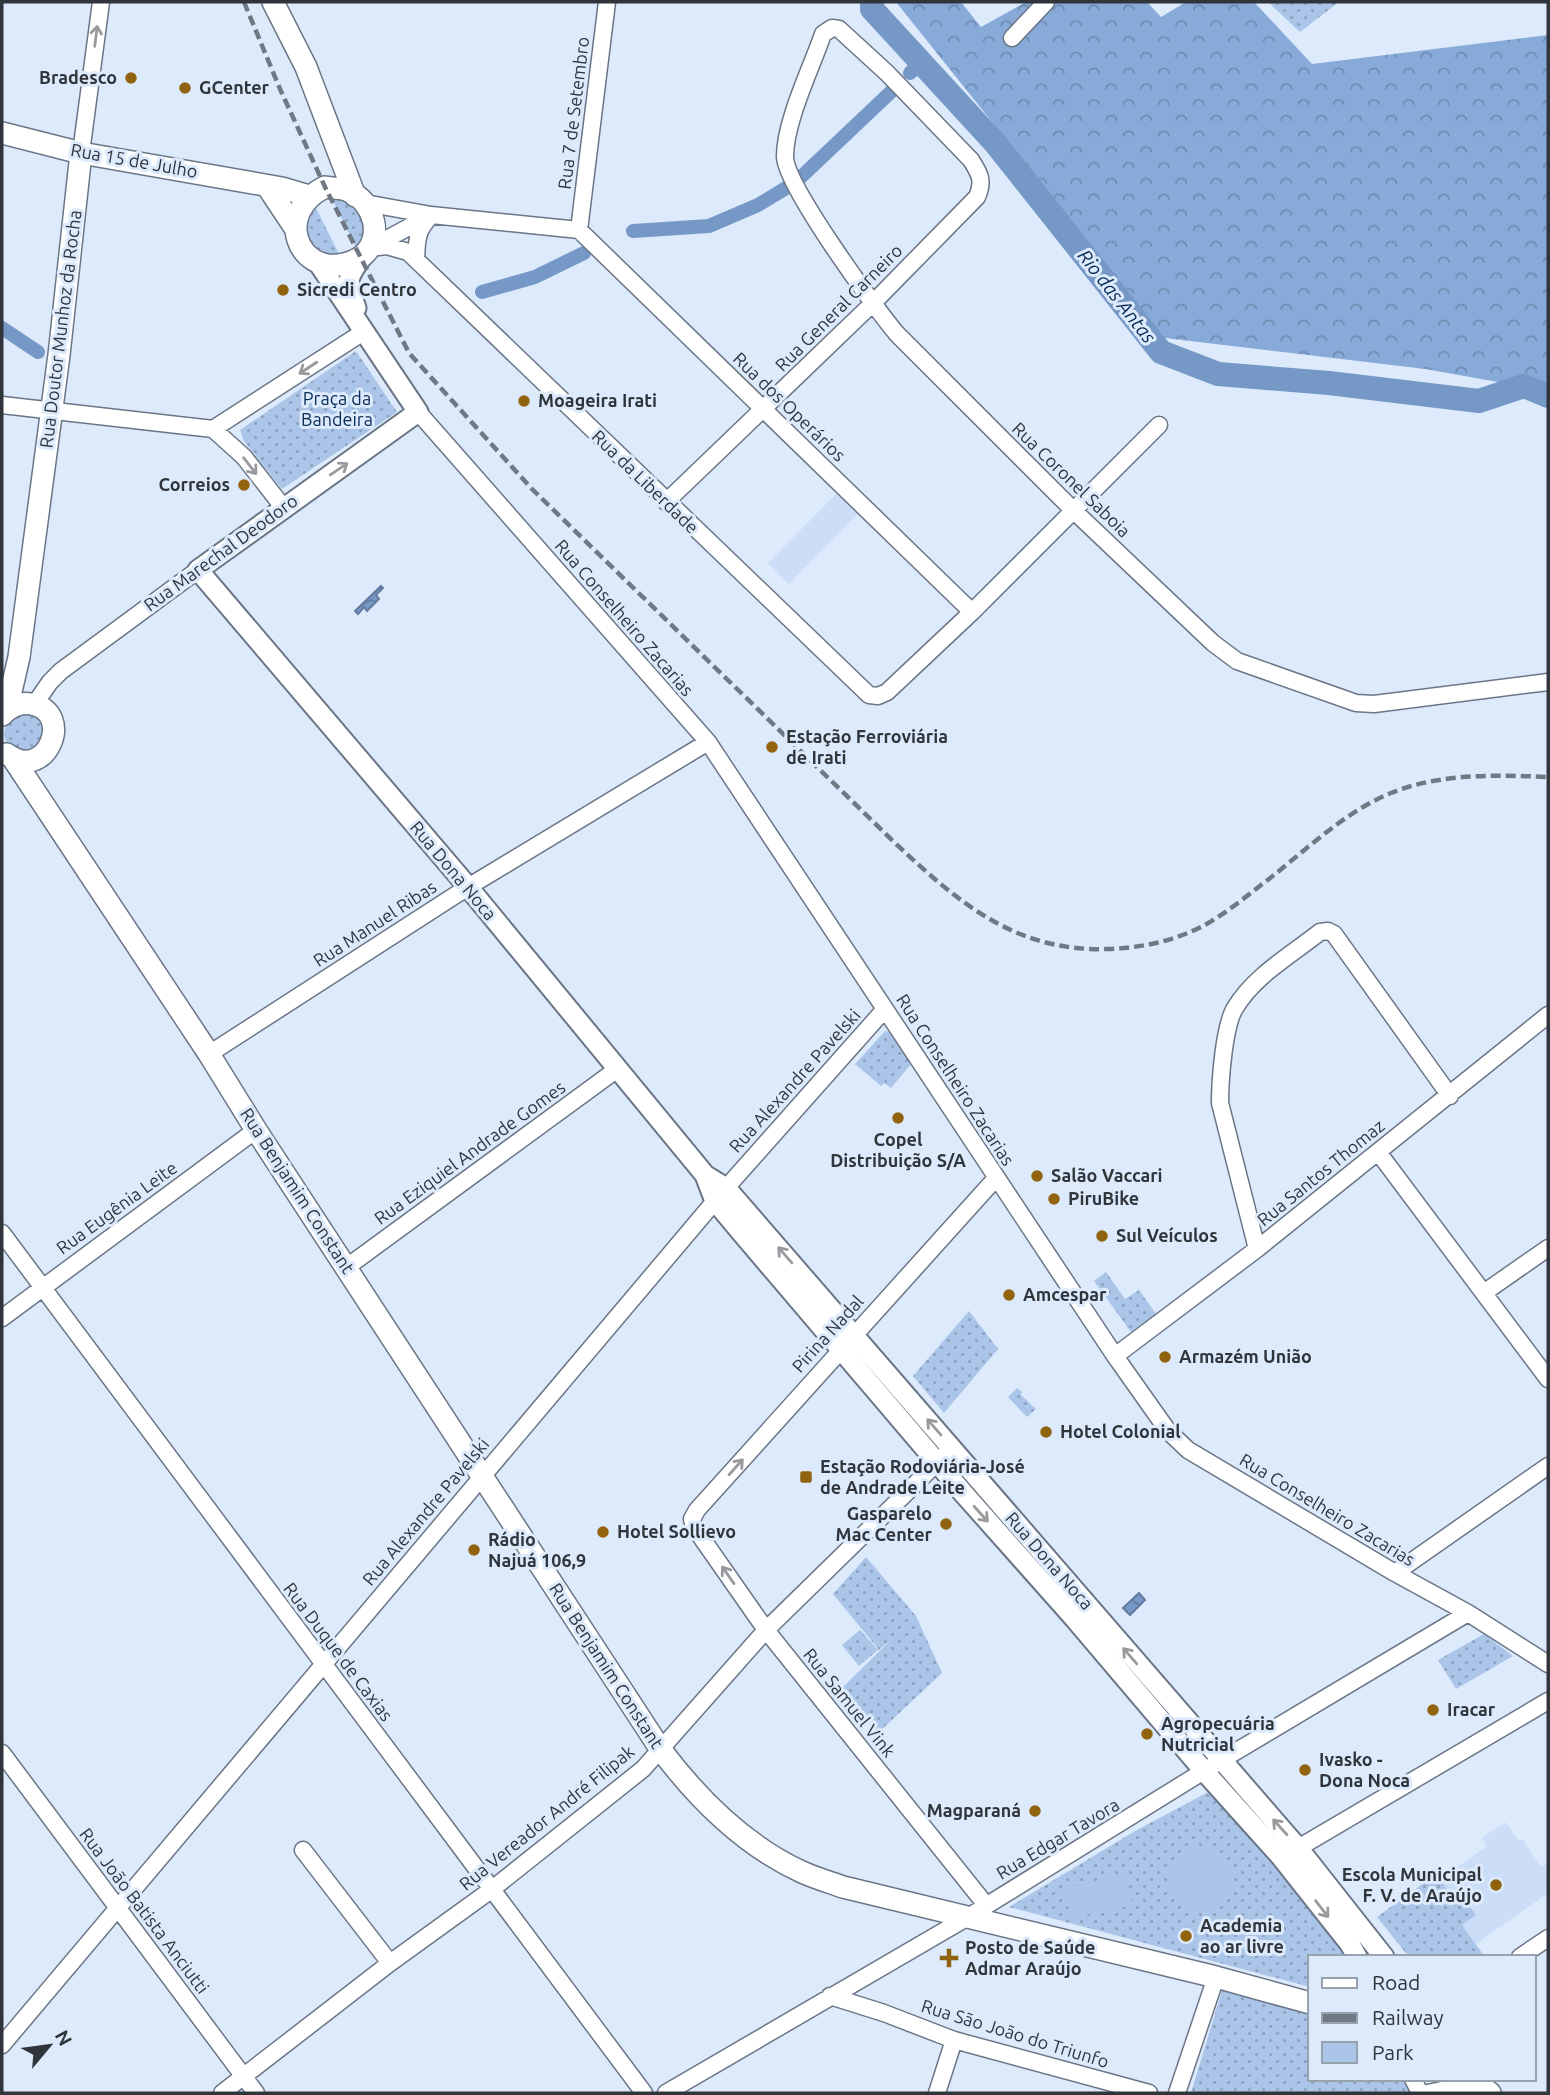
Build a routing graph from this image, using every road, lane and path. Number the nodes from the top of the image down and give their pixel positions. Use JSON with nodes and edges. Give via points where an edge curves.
{"nodes":[{"id":1,"x":101,"y":2,"type":"edge"},
{"id":2,"x":272,"y":2,"type":"edge"},
{"id":3,"x":607,"y":2,"type":"edge"},
{"id":4,"x":1046,"y":2,"type":"edge"},
{"id":5,"x":1012,"y":38,"type":"dead end"},
{"id":6,"x":2,"y":133,"type":"edge"},
{"id":7,"x":332,"y":133,"type":"junction"},
{"id":8,"x":81,"y":153,"type":"junction"},
{"id":9,"x":267,"y":186,"type":"junction"},
{"id":10,"x":317,"y":191,"type":"junction"},
{"id":11,"x":977,"y":197,"type":"joint"},
{"id":12,"x":360,"y":199,"type":"junction"},
{"id":13,"x":431,"y":215,"type":"junction"},
{"id":14,"x":295,"y":228,"type":"junction"},
{"id":15,"x":579,"y":230,"type":"junction"},
{"id":16,"x":367,"y":251,"type":"junction"},
{"id":17,"x":416,"y":260,"type":"junction"},
{"id":18,"x":319,"y":264,"type":"junction"},
{"id":19,"x":872,"y":304,"type":"junction"},
{"id":20,"x":365,"y":331,"type":"junction"},
{"id":21,"x":2,"y":405,"type":"edge"},
{"id":22,"x":764,"y":409,"type":"junction"},
{"id":23,"x":51,"y":412,"type":"junction"},
{"id":24,"x":418,"y":412,"type":"junction"},
{"id":25,"x":1159,"y":425,"type":"dead end"},
{"id":26,"x":213,"y":429,"type":"junction"},
{"id":27,"x":666,"y":502,"type":"junction"},
{"id":28,"x":282,"y":507,"type":"junction"},
{"id":29,"x":1073,"y":510,"type":"junction"},
{"id":30,"x":198,"y":570,"type":"junction"},
{"id":31,"x":972,"y":612,"type":"junction"},
{"id":32,"x":1548,"y":682,"type":"edge"},
{"id":33,"x":17,"y":708,"type":"edge"},
{"id":34,"x":708,"y":742,"type":"junction"},
{"id":35,"x":7,"y":752,"type":"edge"},
{"id":36,"x":39,"y":757,"type":"junction"},
{"id":37,"x":48,"y":809,"type":"junction"},
{"id":38,"x":468,"y":887,"type":"junction"},
{"id":39,"x":885,"y":1009,"type":"junction"},
{"id":40,"x":1548,"y":1015,"type":"edge"},
{"id":41,"x":209,"y":1054,"type":"junction"},
{"id":42,"x":616,"y":1070,"type":"junction"},
{"id":43,"x":1450,"y":1096,"type":"junction"},
{"id":44,"x":256,"y":1130,"type":"junction"},
{"id":45,"x":1378,"y":1152,"type":"junction"},
{"id":46,"x":996,"y":1178,"type":"junction"},
{"id":47,"x":721,"y":1194,"type":"junction"},
{"id":48,"x":2,"y":1233,"type":"edge"},
{"id":49,"x":1548,"y":1248,"type":"edge"},
{"id":50,"x":1257,"y":1249,"type":"junction"},
{"id":51,"x":347,"y":1267,"type":"junction"},
{"id":52,"x":42,"y":1288,"type":"junction"},
{"id":53,"x":1485,"y":1292,"type":"junction"},
{"id":54,"x":2,"y":1318,"type":"edge"},
{"id":55,"x":854,"y":1334,"type":"junction"},
{"id":56,"x":841,"y":1349,"type":"junction"},
{"id":57,"x":1115,"y":1356,"type":"junction"},
{"id":58,"x":1548,"y":1379,"type":"edge"},
{"id":59,"x":952,"y":1448,"type":"junction"},
{"id":60,"x":937,"y":1461,"type":"junction"},
{"id":61,"x":1548,"y":1466,"type":"edge"},
{"id":62,"x":482,"y":1476,"type":"junction"},
{"id":63,"x":692,"y":1519,"type":"joint"},
{"id":64,"x":1395,"y":1573,"type":"junction"},
{"id":65,"x":1082,"y":1613,"type":"junction"},
{"id":66,"x":1468,"y":1613,"type":"junction"},
{"id":67,"x":766,"y":1630,"type":"junction"},
{"id":68,"x":1548,"y":1664,"type":"edge"},
{"id":69,"x":324,"y":1665,"type":"junction"},
{"id":70,"x":1548,"y":1701,"type":"edge"},
{"id":71,"x":661,"y":1750,"type":"junction"},
{"id":72,"x":2,"y":1753,"type":"edge"},
{"id":73,"x":1212,"y":1766,"type":"junction"},
{"id":74,"x":303,"y":1850,"type":"dead end"},
{"id":75,"x":1290,"y":1853,"type":"junction"},
{"id":76,"x":491,"y":1890,"type":"junction"},
{"id":77,"x":986,"y":1905,"type":"junction"},
{"id":78,"x":118,"y":1909,"type":"junction"},
{"id":79,"x":968,"y":1917,"type":"junction"},
{"id":80,"x":1548,"y":1938,"type":"edge"},
{"id":81,"x":1356,"y":1955,"type":"edge"},
{"id":82,"x":1382,"y":1955,"type":"edge"},
{"id":83,"x":1523,"y":1955,"type":"edge"},
{"id":84,"x":390,"y":1963,"type":"junction"},
{"id":85,"x":1216,"y":1977,"type":"junction"},
{"id":86,"x":830,"y":1996,"type":"junction"},
{"id":87,"x":1308,"y":2002,"type":"edge"},
{"id":88,"x":954,"y":2039,"type":"junction"},
{"id":89,"x":2,"y":2045,"type":"edge"},
{"id":90,"x":244,"y":2076,"type":"junction"},
{"id":91,"x":1481,"y":2084,"type":"edge"},
{"id":92,"x":222,"y":2093,"type":"edge"},
{"id":93,"x":256,"y":2093,"type":"edge"},
{"id":94,"x":645,"y":2093,"type":"edge"},
{"id":95,"x":666,"y":2093,"type":"edge"},
{"id":96,"x":937,"y":2093,"type":"edge"},
{"id":97,"x":1149,"y":2093,"type":"edge"},
{"id":98,"x":1177,"y":2093,"type":"edge"},
{"id":99,"x":1427,"y":2093,"type":"edge"},
{"id":100,"x":1497,"y":2093,"type":"edge"}],
"edges":[{"from":8,"to":1,"type":"street","name":"Rua Doutor Munhoz da Rocha","one_way":true},
{"from":2,"to":7,"type":"main road","via":[[306,67]]},
{"from":3,"to":15,"type":"street","name":"Rua 7 de Setembro"},
{"from":4,"to":5,"type":"street"},
{"from":6,"to":8,"type":"main road","name":"Rua 15 de Julho"},
{"from":7,"to":10,"type":"main road","via":[[330,163]]},
{"from":7,"to":12,"type":"main road"},
{"from":8,"to":9,"type":"main road","name":"Rua 15 de Julho"},
{"from":8,"to":23,"type":"main road","name":"Rua Doutor Munhoz da Rocha"},
{"from":9,"to":10,"type":"main road","name":"Rua 15 de Julho"},
{"from":9,"to":14,"type":"main road"},
{"from":10,"to":12,"type":"main road","via":[[346,190]]},
{"from":10,"to":14,"type":"main road","via":[[296,214]]},
{"from":11,"to":19,"type":"street","name":"Rua General Carneiro"},
{"from":11,"to":19,"type":"street","name":"Rua Coronel Saboia","via":[[982,185],[971,160],[839,29],[823,34],[788,132],[785,160],[802,196]]},
{"from":12,"to":13,"type":"street"},
{"from":12,"to":16,"type":"main road","via":[[375,226]]},
{"from":13,"to":15,"type":"street"},
{"from":13,"to":16,"type":"street"},
{"from":13,"to":17,"type":"street","via":[[421,225]]},
{"from":14,"to":18,"type":"main road","via":[[300,244]]},
{"from":15,"to":22,"type":"street","name":"Rua dos Operários"},
{"from":16,"to":17,"type":"street","name":"Rua da Liberdade","via":[[401,248]]},
{"from":16,"to":18,"type":"main road","via":[[355,261],[333,267]]},
{"from":16,"to":20,"type":"street","via":[[348,281]]},
{"from":17,"to":27,"type":"street","name":"Rua da Liberdade"},
{"from":18,"to":20,"type":"street"},
{"from":19,"to":22,"type":"street","name":"Rua General Carneiro"},
{"from":19,"to":29,"type":"street","name":"Rua Coronel Saboia"},
{"from":20,"to":24,"type":"street"},
{"from":20,"to":26,"type":"street","one_way":true},
{"from":21,"to":23,"type":"street"},
{"from":22,"to":27,"type":"street","name":"Rua General Carneiro"},
{"from":22,"to":31,"type":"street","name":"Rua dos Operários"},
{"from":23,"to":26,"type":"street"},
{"from":23,"to":33,"type":"main road","name":"Rua Doutor Munhoz da Rocha","via":[[19,657]]},
{"from":28,"to":24,"type":"street","name":"Rua Marechal Deodoro","one_way":true},
{"from":24,"to":34,"type":"street","name":"Rua Conselheiro Zacarias"},
{"from":25,"to":29,"type":"street"},
{"from":26,"to":28,"type":"street","one_way":true,"via":[[244,457]]},
{"from":27,"to":31,"type":"street","name":"Rua da Liberdade","via":[[869,695],[887,692]]},
{"from":28,"to":30,"type":"street","name":"Rua Marechal Deodoro"},
{"from":29,"to":31,"type":"street"},
{"from":29,"to":32,"type":"street","name":"Rua Coronel Saboia","via":[[1237,661],[1356,704]]},
{"from":30,"to":33,"type":"street","name":"Rua Marechal Deodoro"},
{"from":30,"to":38,"type":"street","name":"Rua Dona Noca"},
{"from":33,"to":36,"type":"main road","via":[[41,707],[53,725],[51,744]]},
{"from":34,"to":38,"type":"street","name":"Rua Manuel Ribas"},
{"from":34,"to":39,"type":"street","name":"Rua Conselheiro Zacarias"},
{"from":35,"to":36,"type":"main road","via":[[30,760]]},
{"from":35,"to":37,"type":"main road","name":"Rua Benjamim Constant"},
{"from":36,"to":37,"type":"main road","name":"Rua Benjamim Constant"},
{"from":37,"to":41,"type":"main road","name":"Rua Benjamim Constant"},
{"from":38,"to":41,"type":"street","name":"Rua Manuel Ribas"},
{"from":38,"to":42,"type":"street","name":"Rua Dona Noca"},
{"from":39,"to":46,"type":"street","name":"Rua Conselheiro Zacarias"},
{"from":39,"to":47,"type":"street","name":"Rua Alexandre Pavelski"},
{"from":40,"to":43,"type":"street","name":"Rua Santos Thomaz"},
{"from":41,"to":44,"type":"main road","name":"Rua Benjamim Constant"},
{"from":42,"to":47,"type":"street","name":"Rua Dona Noca"},
{"from":42,"to":51,"type":"street","name":"Rua Eziquiel Andrade Gomes"},
{"from":43,"to":45,"type":"street","name":"Rua Santos Thomaz"},
{"from":43,"to":50,"type":"street","via":[[1334,934],[1320,933],[1260,979],[1230,1018],[1220,1082],[1220,1103]]},
{"from":44,"to":51,"type":"main road","name":"Rua Benjamim Constant"},
{"from":44,"to":52,"type":"street","name":"Rua Eugênia Leite"},
{"from":45,"to":50,"type":"street","name":"Rua Santos Thomaz"},
{"from":45,"to":53,"type":"street"},
{"from":46,"to":55,"type":"street","name":"Pirina Nadal"},
{"from":46,"to":57,"type":"street","name":"Rua Conselheiro Zacarias"},
{"from":55,"to":47,"type":"street","name":"Rua Dona Noca","one_way":true},
{"from":47,"to":56,"type":"street","name":"Rua Dona Noca"},
{"from":47,"to":62,"type":"street","name":"Rua Alexandre Pavelski"},
{"from":48,"to":52,"type":"street","name":"Rua Duque de Caxias"},
{"from":49,"to":53,"type":"street"},
{"from":50,"to":57,"type":"street","name":"Rua Santos Thomaz"},
{"from":51,"to":62,"type":"main road","name":"Rua Benjamim Constant"},
{"from":52,"to":54,"type":"street","name":"Rua Eugênia Leite"},
{"from":52,"to":69,"type":"street","name":"Rua Duque de Caxias"},
{"from":53,"to":58,"type":"street"},
{"from":55,"to":56,"type":"street","name":"Pirina Nadal"},
{"from":59,"to":55,"type":"street","name":"Rua Dona Noca","one_way":true},
{"from":56,"to":60,"type":"street","name":"Rua Dona Noca"},
{"from":63,"to":56,"type":"street","name":"Pirina Nadal","one_way":true},
{"from":57,"to":64,"type":"street","name":"Rua Conselheiro Zacarias","via":[[1168,1431],[1188,1450]]},
{"from":59,"to":60,"type":"street","name":"Rua Vereador André Filipak"},
{"from":59,"to":65,"type":"street","name":"Rua Dona Noca"},
{"from":60,"to":65,"type":"street","name":"Rua Dona Noca","one_way":true},
{"from":60,"to":67,"type":"street","name":"Rua Vereador André Filipak"},
{"from":61,"to":64,"type":"street"},
{"from":62,"to":69,"type":"street","name":"Rua Alexandre Pavelski"},
{"from":62,"to":71,"type":"main road","name":"Rua Benjamim Constant"},
{"from":67,"to":63,"type":"street","name":"Rua Samuel Vink","one_way":true},
{"from":64,"to":66,"type":"street","name":"Rua Conselheiro Zacarias"},
{"from":65,"to":73,"type":"street","name":"Rua Dona Noca"},
{"from":66,"to":68,"type":"street","name":"Rua Conselheiro Zacarias"},
{"from":66,"to":73,"type":"street","name":"Rua Edgar Tavora"},
{"from":67,"to":71,"type":"street","name":"Rua Vereador André Filipak"},
{"from":67,"to":77,"type":"street","name":"Rua Samuel Vink"},
{"from":69,"to":76,"type":"street","name":"Rua Duque de Caxias"},
{"from":69,"to":78,"type":"street","name":"Rua Alexandre Pavelski"},
{"from":70,"to":75,"type":"street"},
{"from":71,"to":76,"type":"street","name":"Rua Vereador André Filipak"},
{"from":71,"to":79,"type":"main road","name":"Rua Benjamim Constant","via":[[717,1814],[801,1871],[843,1887]]},
{"from":72,"to":78,"type":"street","name":"Rua João Batista Anciutti"},
{"from":73,"to":75,"type":"street","name":"Rua Dona Noca"},
{"from":73,"to":77,"type":"street","name":"Rua Edgar Tavora"},
{"from":74,"to":84,"type":"street"},
{"from":75,"to":81,"type":"street","name":"Rua Dona Noca","one_way":true},
{"from":75,"to":82,"type":"street","name":"Rua Dona Noca"},
{"from":76,"to":84,"type":"street","name":"Rua Vereador André Filipak"},
{"from":76,"to":94,"type":"street","name":"Rua Duque de Caxias"},
{"from":77,"to":79,"type":"street","name":"Rua Edgar Tavora"},
{"from":78,"to":89,"type":"street","name":"Rua Alexandre Pavelski"},
{"from":78,"to":90,"type":"street","name":"Rua João Batista Anciutti"},
{"from":79,"to":85,"type":"main road","name":"Rua Benjamim Constant"},
{"from":79,"to":86,"type":"street","name":"Rua Edgar Tavora"},
{"from":80,"to":83,"type":"street"},
{"from":84,"to":90,"type":"street","name":"Rua Vereador André Filipak"},
{"from":85,"to":87,"type":"main road","name":"Rua Benjamim Constant"},
{"from":85,"to":98,"type":"street"},
{"from":86,"to":88,"type":"street","name":"Rua São João do Triunfo"},
{"from":86,"to":95,"type":"street","name":"Rua Edgar Tavora"},
{"from":88,"to":96,"type":"street"},
{"from":88,"to":97,"type":"street","name":"Rua São João do Triunfo"},
{"from":90,"to":92,"type":"street","name":"Rua Vereador André Filipak"},
{"from":90,"to":93,"type":"street","name":"Rua João Batista Anciutti"},
{"from":91,"to":99,"type":"street"},
{"from":91,"to":100,"type":"main road"}]}
